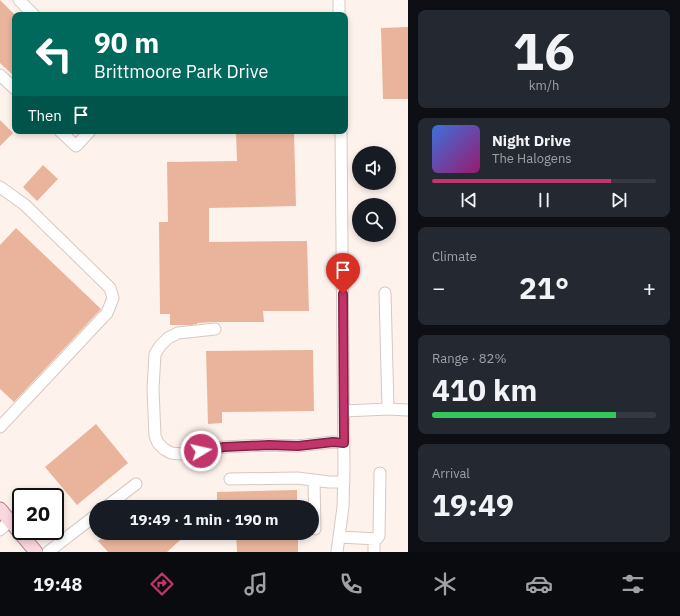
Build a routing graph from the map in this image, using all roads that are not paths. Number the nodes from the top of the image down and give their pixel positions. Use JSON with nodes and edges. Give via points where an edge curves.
{"nodes":[{"id":1,"x":19,"y":0,"type":"edge"},
{"id":2,"x":339,"y":0,"type":"edge"},
{"id":3,"x":31,"y":12,"type":"edge"},
{"id":4,"x":339,"y":12,"type":"edge"},
{"id":5,"x":0,"y":75,"type":"edge"},
{"id":6,"x":12,"y":86,"type":"edge"},
{"id":7,"x":63,"y":134,"type":"edge"},
{"id":8,"x":87,"y":134,"type":"edge"},
{"id":9,"x":341,"y":134,"type":"edge"},
{"id":10,"x":0,"y":187,"type":"edge"},
{"id":11,"x":385,"y":293,"type":"dead end"},
{"id":12,"x":215,"y":329,"type":"dead end"},
{"id":13,"x":388,"y":410,"type":"junction"},
{"id":14,"x":408,"y":410,"type":"edge"},
{"id":15,"x":344,"y":411,"type":"junction"},
{"id":16,"x":0,"y":426,"type":"edge"},
{"id":17,"x":344,"y":443,"type":"junction"},
{"id":18,"x":380,"y":473,"type":"dead end"},
{"id":19,"x":230,"y":479,"type":"dead end"},
{"id":20,"x":314,"y":480,"type":"junction"},
{"id":21,"x":344,"y":482,"type":"junction"},
{"id":22,"x":136,"y":484,"type":"dead end"},
{"id":23,"x":115,"y":500,"type":"edge"},
{"id":24,"x":314,"y":500,"type":"edge"},
{"id":25,"x":0,"y":509,"type":"edge"},
{"id":26,"x":89,"y":520,"type":"edge"},
{"id":27,"x":10,"y":521,"type":"junction"},
{"id":28,"x":0,"y":530,"type":"edge"},
{"id":29,"x":340,"y":537,"type":"junction"},
{"id":30,"x":374,"y":539,"type":"junction"},
{"id":31,"x":36,"y":552,"type":"edge"},
{"id":32,"x":48,"y":552,"type":"edge"},
{"id":33,"x":337,"y":552,"type":"edge"},
{"id":34,"x":374,"y":552,"type":"edge"}],
"edges":[{"from":1,"to":3,"type":"street"},
{"from":2,"to":4,"type":"street"},
{"from":5,"to":6,"type":"street"},
{"from":7,"to":8,"type":"street","via":[[76,146]]},
{"from":9,"to":15,"type":"street"},
{"from":10,"to":16,"type":"street","via":[[25,205],[110,288],[113,298],[107,313]]},
{"from":11,"to":13,"type":"street"},
{"from":12,"to":17,"type":"street","via":[[178,334],[168,338],[155,354],[155,436],[164,449],[182,454],[224,447]]},
{"from":13,"to":14,"type":"street"},
{"from":13,"to":15,"type":"street"},
{"from":15,"to":17,"type":"street"},
{"from":17,"to":21,"type":"street"},
{"from":18,"to":30,"type":"street","via":[[379,536]]},
{"from":19,"to":20,"type":"street"},
{"from":20,"to":21,"type":"street"},
{"from":20,"to":24,"type":"street"},
{"from":21,"to":29,"type":"street"},
{"from":22,"to":23,"type":"street"},
{"from":25,"to":27,"type":"main road"},
{"from":26,"to":32,"type":"street"},
{"from":27,"to":28,"type":"street"},
{"from":27,"to":31,"type":"main road"},
{"from":29,"to":30,"type":"street"},
{"from":29,"to":33,"type":"street"},
{"from":30,"to":34,"type":"street"}]}
